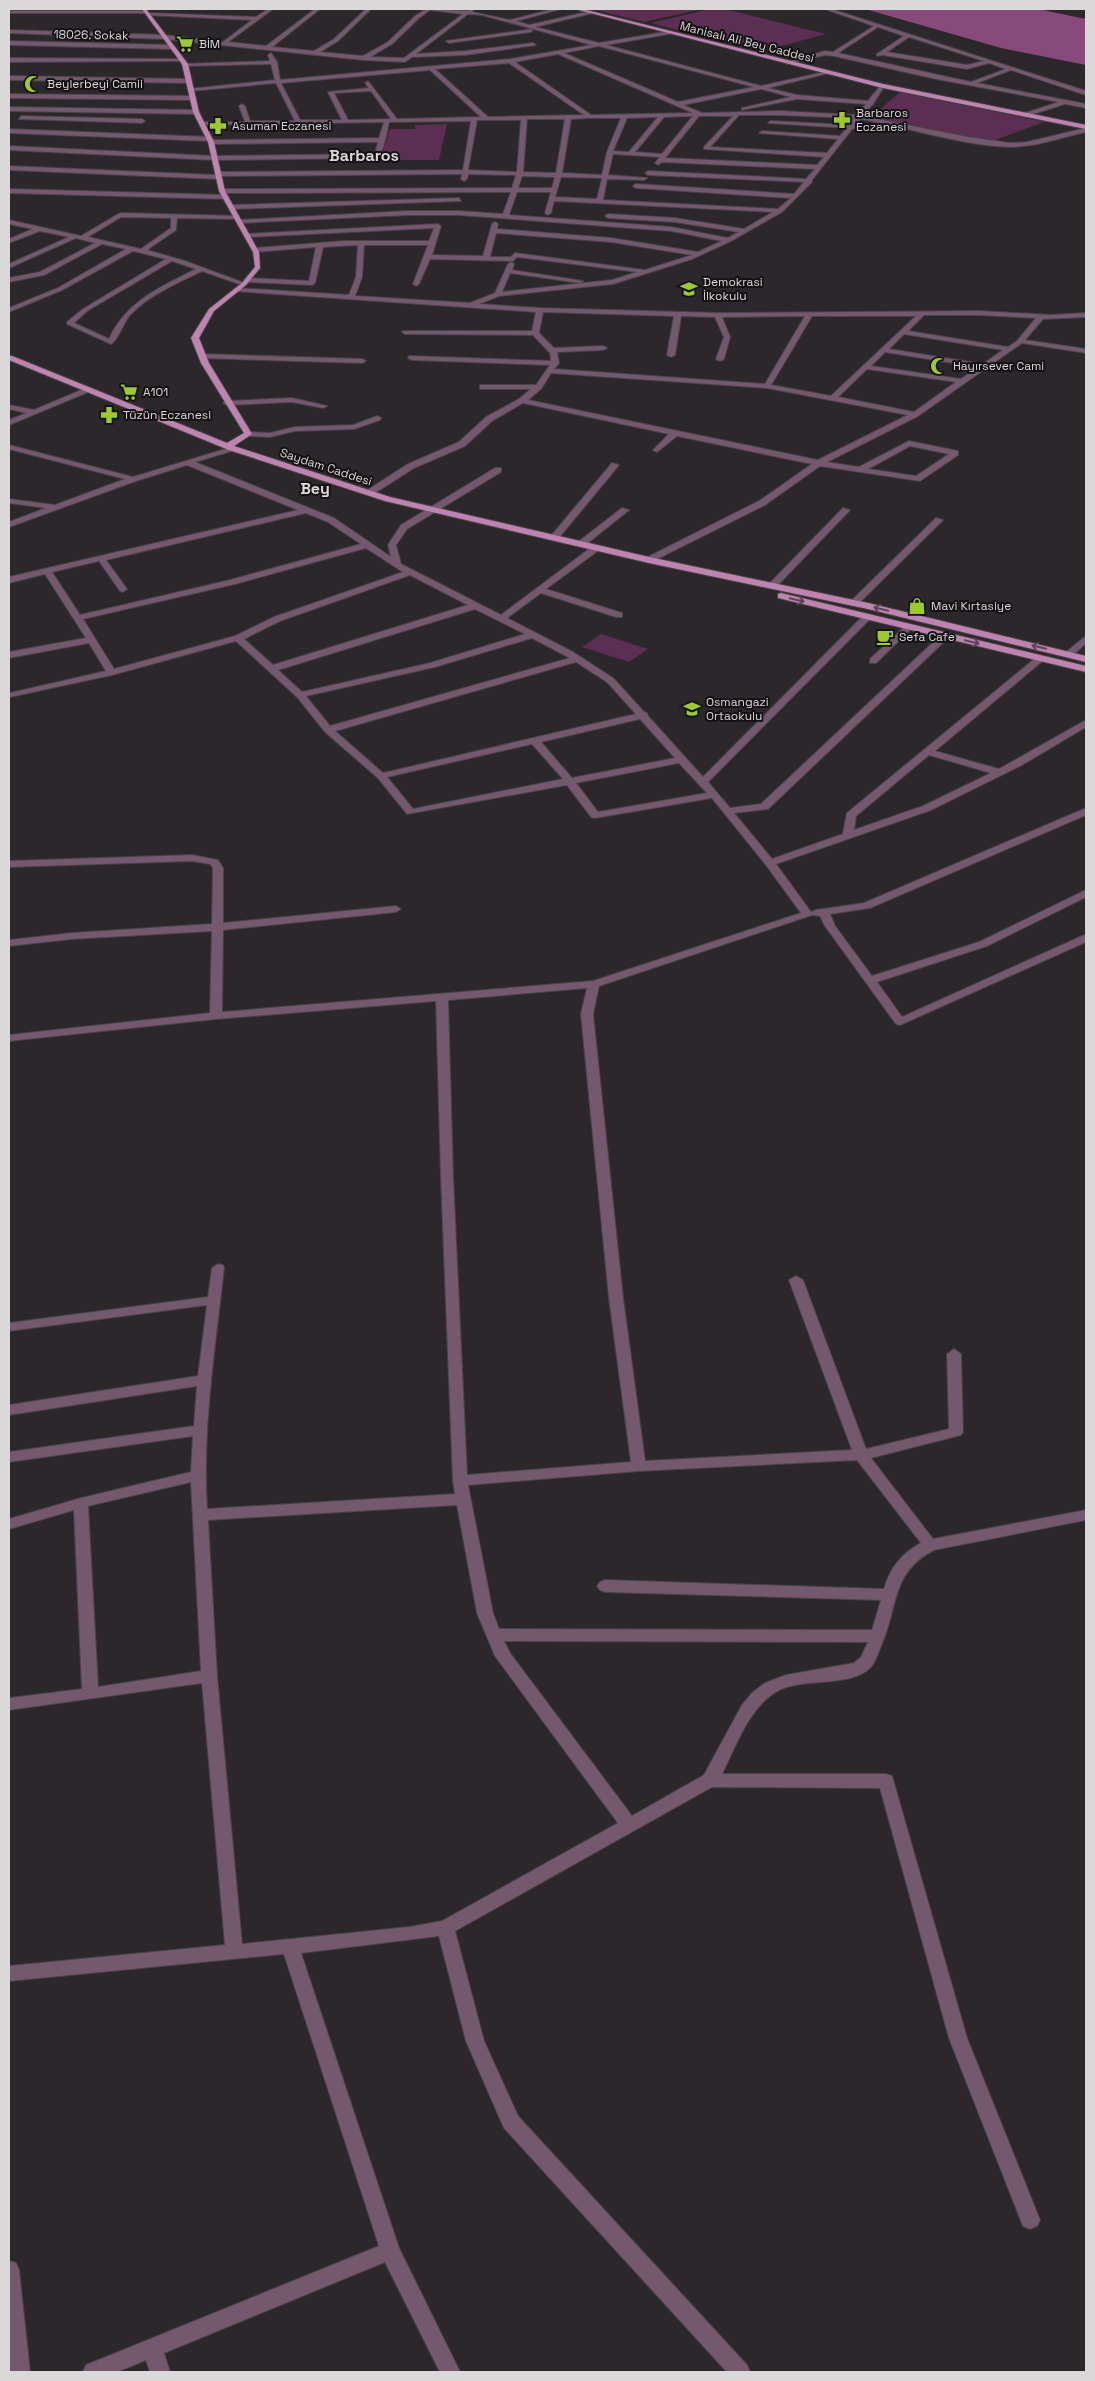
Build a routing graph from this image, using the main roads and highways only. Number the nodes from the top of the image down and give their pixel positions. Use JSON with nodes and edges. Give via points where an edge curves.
{"nodes":[{"id":1,"x":577,"y":9,"type":"edge"},
{"id":2,"x":145,"y":11,"type":"edge"},
{"id":3,"x":1086,"y":129,"type":"edge"},
{"id":4,"x":9,"y":358,"type":"edge"},
{"id":5,"x":230,"y":447,"type":"junction"},
{"id":6,"x":649,"y":560,"type":"junction"},
{"id":7,"x":1086,"y":659,"type":"edge"},
{"id":8,"x":1086,"y":669,"type":"edge"}],
"edges":[{"from":1,"to":3,"type":"main road","name":"Manisalı Ali Bey Caddesi","via":[[884,86]]},
{"from":2,"to":5,"type":"main road","via":[[184,62],[196,112],[211,140],[222,191],[255,250],[258,267],[211,310],[195,338],[227,403],[248,434]]},
{"from":4,"to":5,"type":"main road","name":"Saydam Caddesi"},
{"from":5,"to":6,"type":"main road","name":"Saydam Caddesi","via":[[369,493]]},
{"from":7,"to":6,"type":"main road","one_way":true,"via":[[854,603]]},
{"from":6,"to":8,"type":"main road","one_way":true,"via":[[867,617]]}]}
